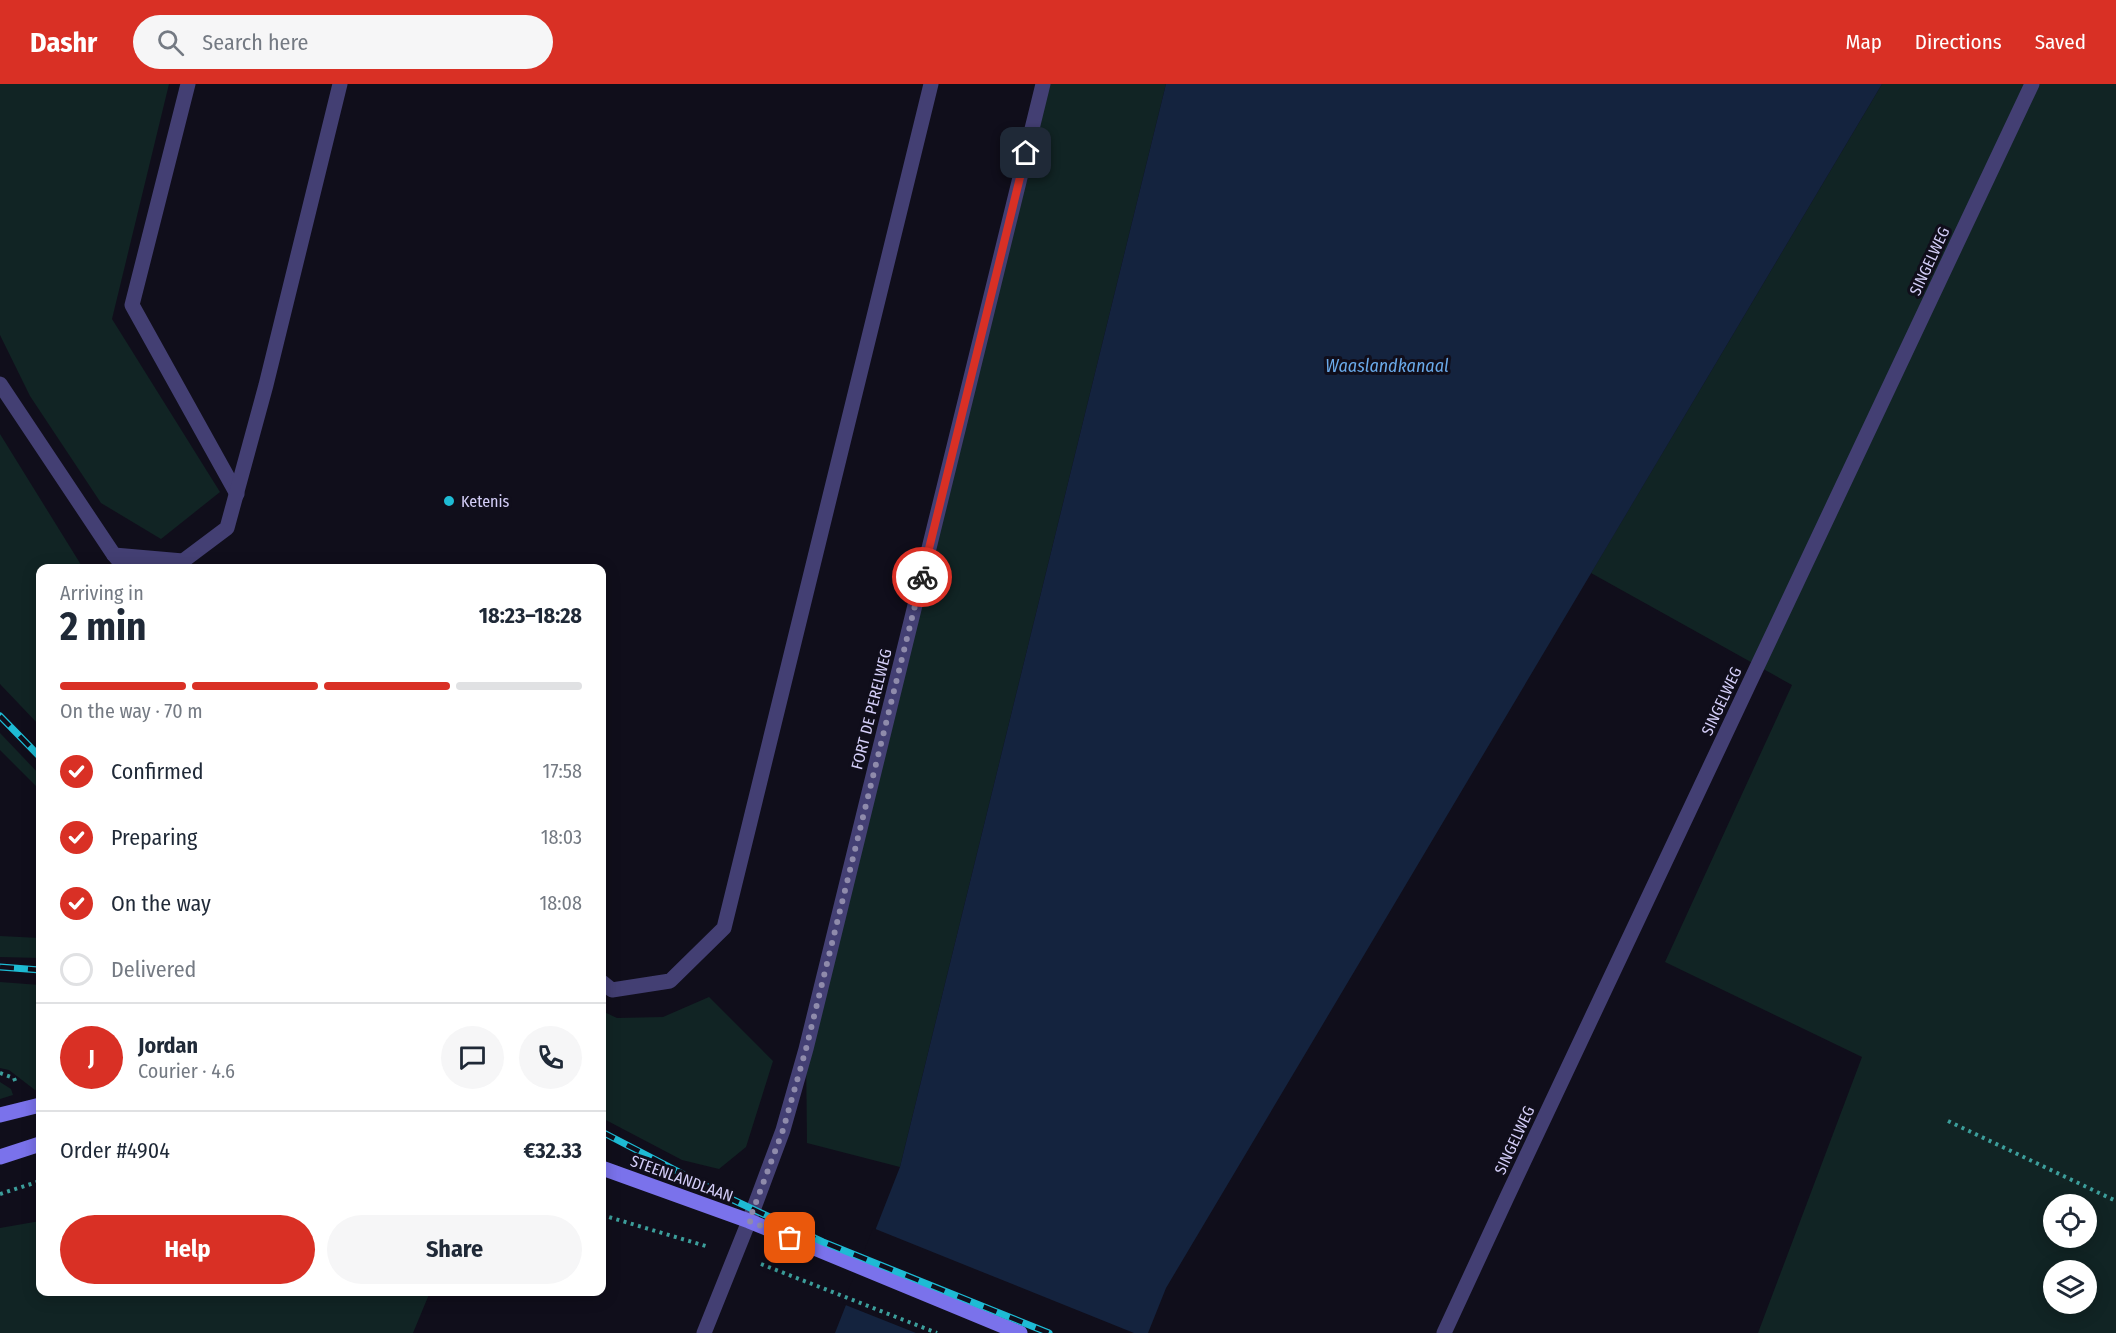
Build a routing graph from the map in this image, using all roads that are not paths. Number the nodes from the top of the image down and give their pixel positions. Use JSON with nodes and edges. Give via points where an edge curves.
{"nodes":[{"id":1,"x":188,"y":84,"type":"edge"},
{"id":2,"x":340,"y":84,"type":"edge"},
{"id":3,"x":931,"y":84,"type":"edge"},
{"id":4,"x":1043,"y":84,"type":"edge"},
{"id":5,"x":2032,"y":84,"type":"edge"},
{"id":6,"x":0,"y":384,"type":"edge"},
{"id":7,"x":237,"y":494,"type":"junction"},
{"id":8,"x":114,"y":555,"type":"junction"},
{"id":9,"x":122,"y":564,"type":"edge"},
{"id":10,"x":606,"y":985,"type":"edge"},
{"id":11,"x":36,"y":1106,"type":"edge"},
{"id":12,"x":0,"y":1115,"type":"edge"},
{"id":13,"x":36,"y":1145,"type":"edge"},
{"id":14,"x":0,"y":1156,"type":"edge"},
{"id":15,"x":606,"y":1169,"type":"edge"},
{"id":16,"x":749,"y":1221,"type":"junction"},
{"id":17,"x":704,"y":1333,"type":"edge"},
{"id":18,"x":1020,"y":1333,"type":"edge"},
{"id":19,"x":1444,"y":1333,"type":"edge"}],
"edges":[{"from":1,"to":7,"type":"street","via":[[132,304]]},
{"from":2,"to":7,"type":"street"},
{"from":3,"to":10,"type":"street","via":[[724,928],[670,981],[612,990]]},
{"from":4,"to":16,"type":"street","name":"FORT DE PERELWEG","via":[[806,1049],[783,1130]]},
{"from":5,"to":19,"type":"street","name":"SINGELWEG"},
{"from":6,"to":8,"type":"street"},
{"from":7,"to":8,"type":"street","via":[[227,528],[183,561]]},
{"from":8,"to":9,"type":"street"},
{"from":11,"to":12,"type":"main road"},
{"from":13,"to":14,"type":"main road"},
{"from":15,"to":16,"type":"main road","name":"STEENLANDLAAN"},
{"from":16,"to":17,"type":"street","name":"FORT DE PERELWEG"},
{"from":16,"to":18,"type":"main road","name":"STEENLANDLAAN"}]}
